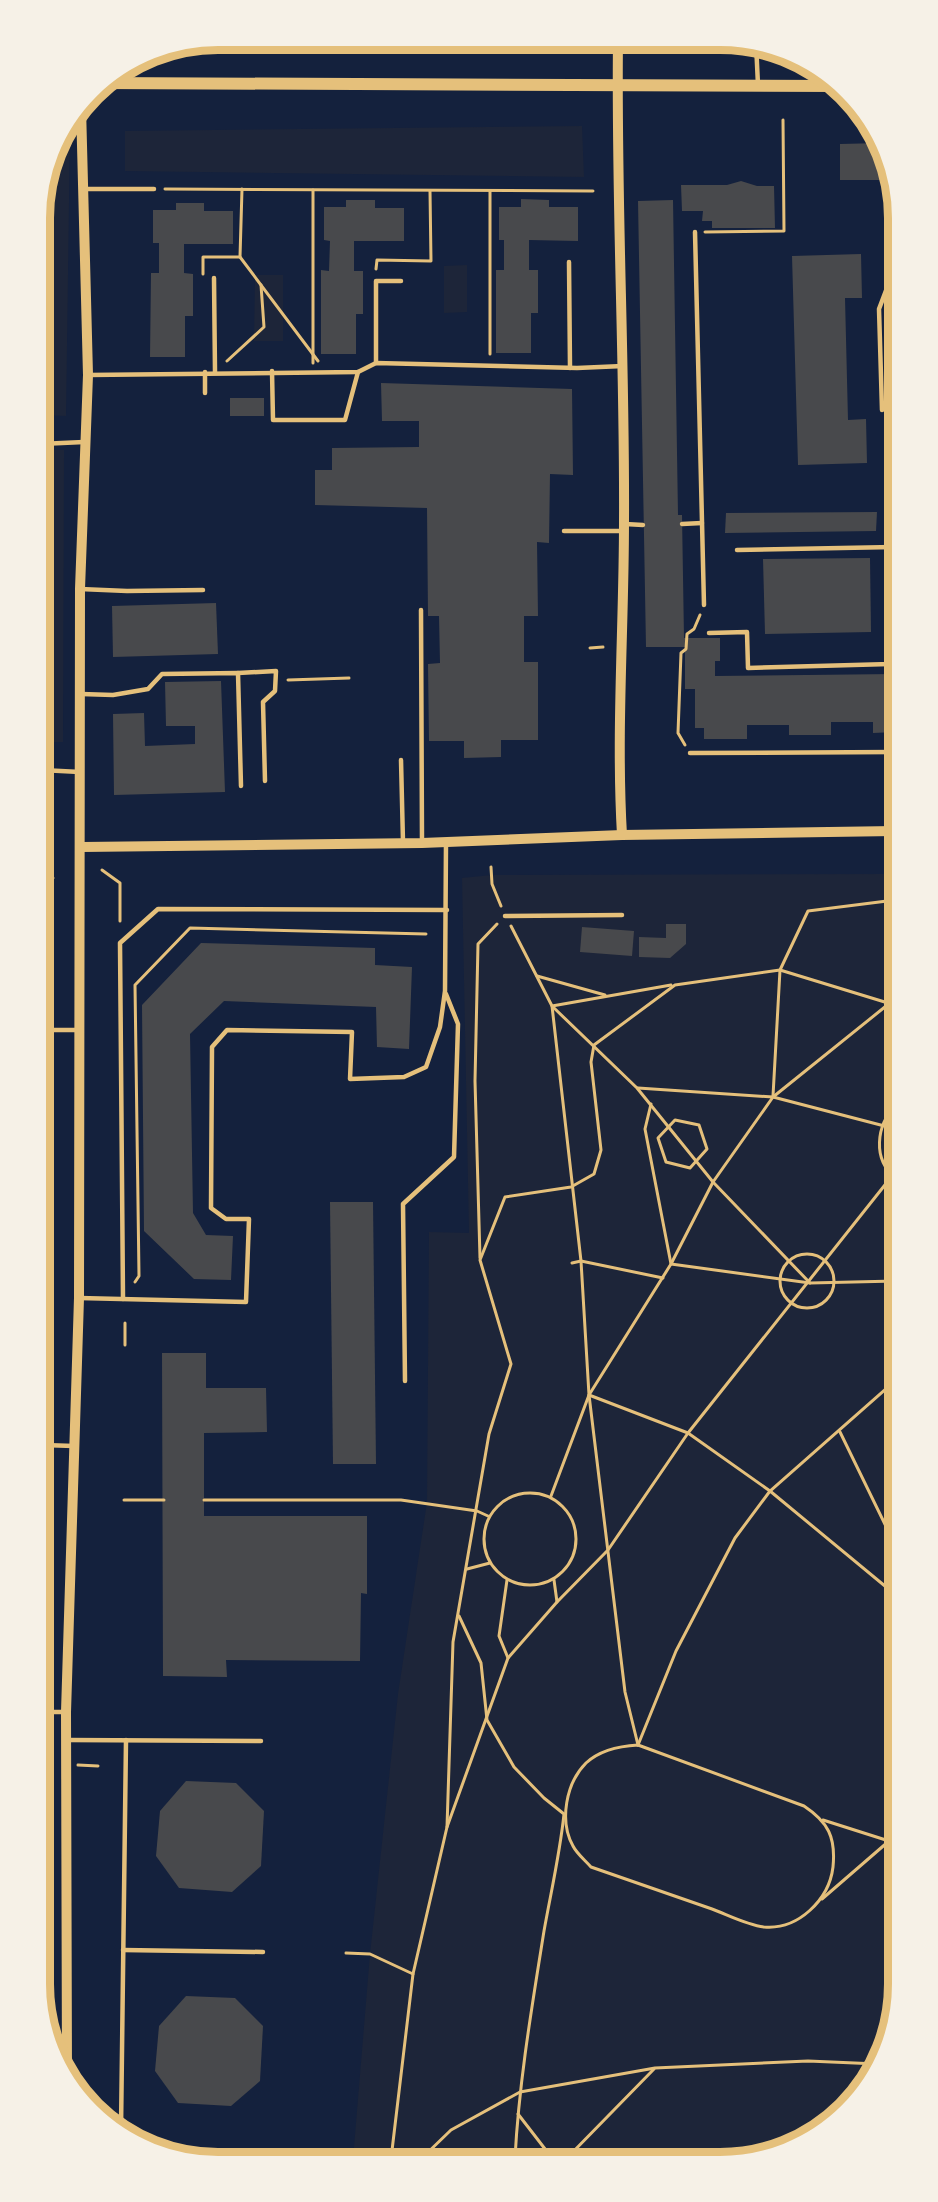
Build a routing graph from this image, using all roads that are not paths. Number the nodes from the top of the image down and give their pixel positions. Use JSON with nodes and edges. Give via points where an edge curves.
{"nodes":[{"id":1,"x":618,"y":50,"type":"edge"},
{"id":2,"x":757,"y":54,"type":"edge"},
{"id":3,"x":117,"y":83,"type":"edge"},
{"id":4,"x":619,"y":83,"type":"junction"},
{"id":5,"x":758,"y":86,"type":"junction"},
{"id":6,"x":824,"y":86,"type":"edge"},
{"id":7,"x":81,"y":119,"type":"edge"},
{"id":8,"x":84,"y":189,"type":"junction"},
{"id":9,"x":154,"y":189,"type":"road end"},
{"id":10,"x":695,"y":232,"type":"road end"},
{"id":11,"x":569,"y":262,"type":"dead end"},
{"id":12,"x":214,"y":278,"type":"dead end"},
{"id":13,"x":401,"y":281,"type":"dead end"},
{"id":14,"x":888,"y":285,"type":"edge"},
{"id":15,"x":376,"y":363,"type":"junction"},
{"id":16,"x":624,"y":366,"type":"junction"},
{"id":17,"x":570,"y":368,"type":"junction"},
{"id":18,"x":272,"y":371,"type":"junction"},
{"id":19,"x":205,"y":372,"type":"junction"},
{"id":20,"x":215,"y":372,"type":"junction"},
{"id":21,"x":358,"y":372,"type":"junction"},
{"id":22,"x":88,"y":375,"type":"junction"},
{"id":23,"x":205,"y":393,"type":"dead end"},
{"id":24,"x":882,"y":410,"type":"dead end"},
{"id":25,"x":84,"y":441,"type":"junction"},
{"id":26,"x":50,"y":443,"type":"edge"},
{"id":27,"x":702,"y":523,"type":"junction"},
{"id":28,"x":643,"y":525,"type":"dead end"},
{"id":29,"x":682,"y":525,"type":"dead end"},
{"id":30,"x":624,"y":528,"type":"junction"},
{"id":31,"x":564,"y":531,"type":"dead end"},
{"id":32,"x":888,"y":547,"type":"edge"},
{"id":33,"x":738,"y":550,"type":"dead end"},
{"id":34,"x":80,"y":589,"type":"junction"},
{"id":35,"x":203,"y":590,"type":"dead end"},
{"id":36,"x":704,"y":604,"type":"road end"},
{"id":37,"x":421,"y":610,"type":"dead end"},
{"id":38,"x":709,"y":633,"type":"dead end"},
{"id":39,"x":888,"y":664,"type":"edge"},
{"id":40,"x":238,"y":673,"type":"junction"},
{"id":41,"x":81,"y":694,"type":"junction"},
{"id":42,"x":888,"y":752,"type":"edge"},
{"id":43,"x":690,"y":753,"type":"road end"},
{"id":44,"x":401,"y":760,"type":"dead end"},
{"id":45,"x":50,"y":770,"type":"edge"},
{"id":46,"x":80,"y":772,"type":"junction"},
{"id":47,"x":265,"y":781,"type":"dead end"},
{"id":48,"x":241,"y":786,"type":"dead end"},
{"id":49,"x":888,"y":831,"type":"edge"},
{"id":50,"x":622,"y":835,"type":"junction"},
{"id":51,"x":446,"y":842,"type":"junction"},
{"id":52,"x":404,"y":843,"type":"junction"},
{"id":53,"x":422,"y":843,"type":"junction"},
{"id":54,"x":82,"y":847,"type":"junction"},
{"id":55,"x":447,"y":910,"type":"junction"},
{"id":56,"x":622,"y":915,"type":"dead end"},
{"id":57,"x":506,"y":916,"type":"road end"},
{"id":58,"x":445,"y":991,"type":"junction"},
{"id":59,"x":50,"y":1030,"type":"edge"},
{"id":60,"x":80,"y":1030,"type":"junction"},
{"id":61,"x":80,"y":1298,"type":"junction"},
{"id":62,"x":123,"y":1299,"type":"junction"},
{"id":63,"x":405,"y":1381,"type":"dead end"},
{"id":64,"x":50,"y":1445,"type":"edge"},
{"id":65,"x":74,"y":1446,"type":"junction"},
{"id":66,"x":50,"y":1712,"type":"edge"},
{"id":67,"x":66,"y":1713,"type":"junction"},
{"id":68,"x":68,"y":1740,"type":"junction"},
{"id":69,"x":126,"y":1740,"type":"junction"},
{"id":70,"x":261,"y":1741,"type":"dead end"},
{"id":71,"x":123,"y":1950,"type":"junction"},
{"id":72,"x":263,"y":1952,"type":"dead end"},
{"id":73,"x":67,"y":2059,"type":"edge"},
{"id":74,"x":120,"y":2121,"type":"edge"}],
"edges":[{"from":1,"to":4,"type":"street"},
{"from":2,"to":5,"type":"lane"},
{"from":3,"to":4,"type":"main road"},
{"from":4,"to":5,"type":"main road"},
{"from":4,"to":16,"type":"street"},
{"from":5,"to":6,"type":"main road"},
{"from":7,"to":8,"type":"street"},
{"from":8,"to":9,"type":"lane"},
{"from":8,"to":22,"type":"street"},
{"from":10,"to":27,"type":"lane"},
{"from":11,"to":17,"type":"lane"},
{"from":12,"to":20,"type":"lane"},
{"from":13,"to":15,"type":"lane","via":[[376,281]]},
{"from":14,"to":24,"type":"lane","via":[[879,309]]},
{"from":15,"to":17,"type":"lane"},
{"from":15,"to":21,"type":"lane"},
{"from":16,"to":17,"type":"lane"},
{"from":16,"to":30,"type":"street"},
{"from":18,"to":20,"type":"lane"},
{"from":18,"to":21,"type":"lane"},
{"from":18,"to":21,"type":"lane","via":[[273,420],[345,420]]},
{"from":19,"to":20,"type":"lane"},
{"from":19,"to":22,"type":"lane"},
{"from":19,"to":23,"type":"lane"},
{"from":22,"to":25,"type":"street"},
{"from":25,"to":26,"type":"lane"},
{"from":25,"to":34,"type":"street"},
{"from":27,"to":29,"type":"lane"},
{"from":27,"to":36,"type":"lane"},
{"from":28,"to":30,"type":"lane"},
{"from":30,"to":31,"type":"lane"},
{"from":30,"to":50,"type":"street"},
{"from":32,"to":33,"type":"lane"},
{"from":34,"to":35,"type":"lane"},
{"from":34,"to":41,"type":"street"},
{"from":37,"to":53,"type":"lane"},
{"from":38,"to":39,"type":"lane","via":[[747,632],[748,668]]},
{"from":40,"to":41,"type":"lane","via":[[162,675],[148,689],[113,695]]},
{"from":40,"to":47,"type":"lane","via":[[276,671],[275,691],[263,702]]},
{"from":40,"to":48,"type":"lane"},
{"from":41,"to":46,"type":"street"},
{"from":42,"to":43,"type":"lane"},
{"from":44,"to":52,"type":"lane"},
{"from":45,"to":46,"type":"lane"},
{"from":46,"to":54,"type":"street"},
{"from":49,"to":50,"type":"street"},
{"from":50,"to":51,"type":"street"},
{"from":51,"to":53,"type":"street"},
{"from":51,"to":55,"type":"lane"},
{"from":52,"to":53,"type":"street"},
{"from":52,"to":54,"type":"street"},
{"from":54,"to":60,"type":"street"},
{"from":55,"to":58,"type":"lane"},
{"from":55,"to":62,"type":"lane","via":[[158,909],[120,943]]},
{"from":56,"to":57,"type":"lane"},
{"from":58,"to":62,"type":"lane","via":[[440,1027],[426,1067],[404,1077],[350,1079],[352,1032],[227,1030],[212,1047],[211,1208],[225,1219],[249,1219],[246,1302]]},
{"from":58,"to":63,"type":"lane","via":[[458,1024],[454,1157],[403,1204]]},
{"from":59,"to":60,"type":"lane"},
{"from":60,"to":61,"type":"street"},
{"from":61,"to":62,"type":"lane"},
{"from":61,"to":65,"type":"street"},
{"from":64,"to":65,"type":"lane"},
{"from":65,"to":67,"type":"street"},
{"from":66,"to":67,"type":"lane"},
{"from":67,"to":68,"type":"street"},
{"from":68,"to":69,"type":"lane"},
{"from":68,"to":73,"type":"street"},
{"from":69,"to":70,"type":"lane"},
{"from":69,"to":71,"type":"lane"},
{"from":71,"to":72,"type":"lane"},
{"from":71,"to":74,"type":"lane"}]}
